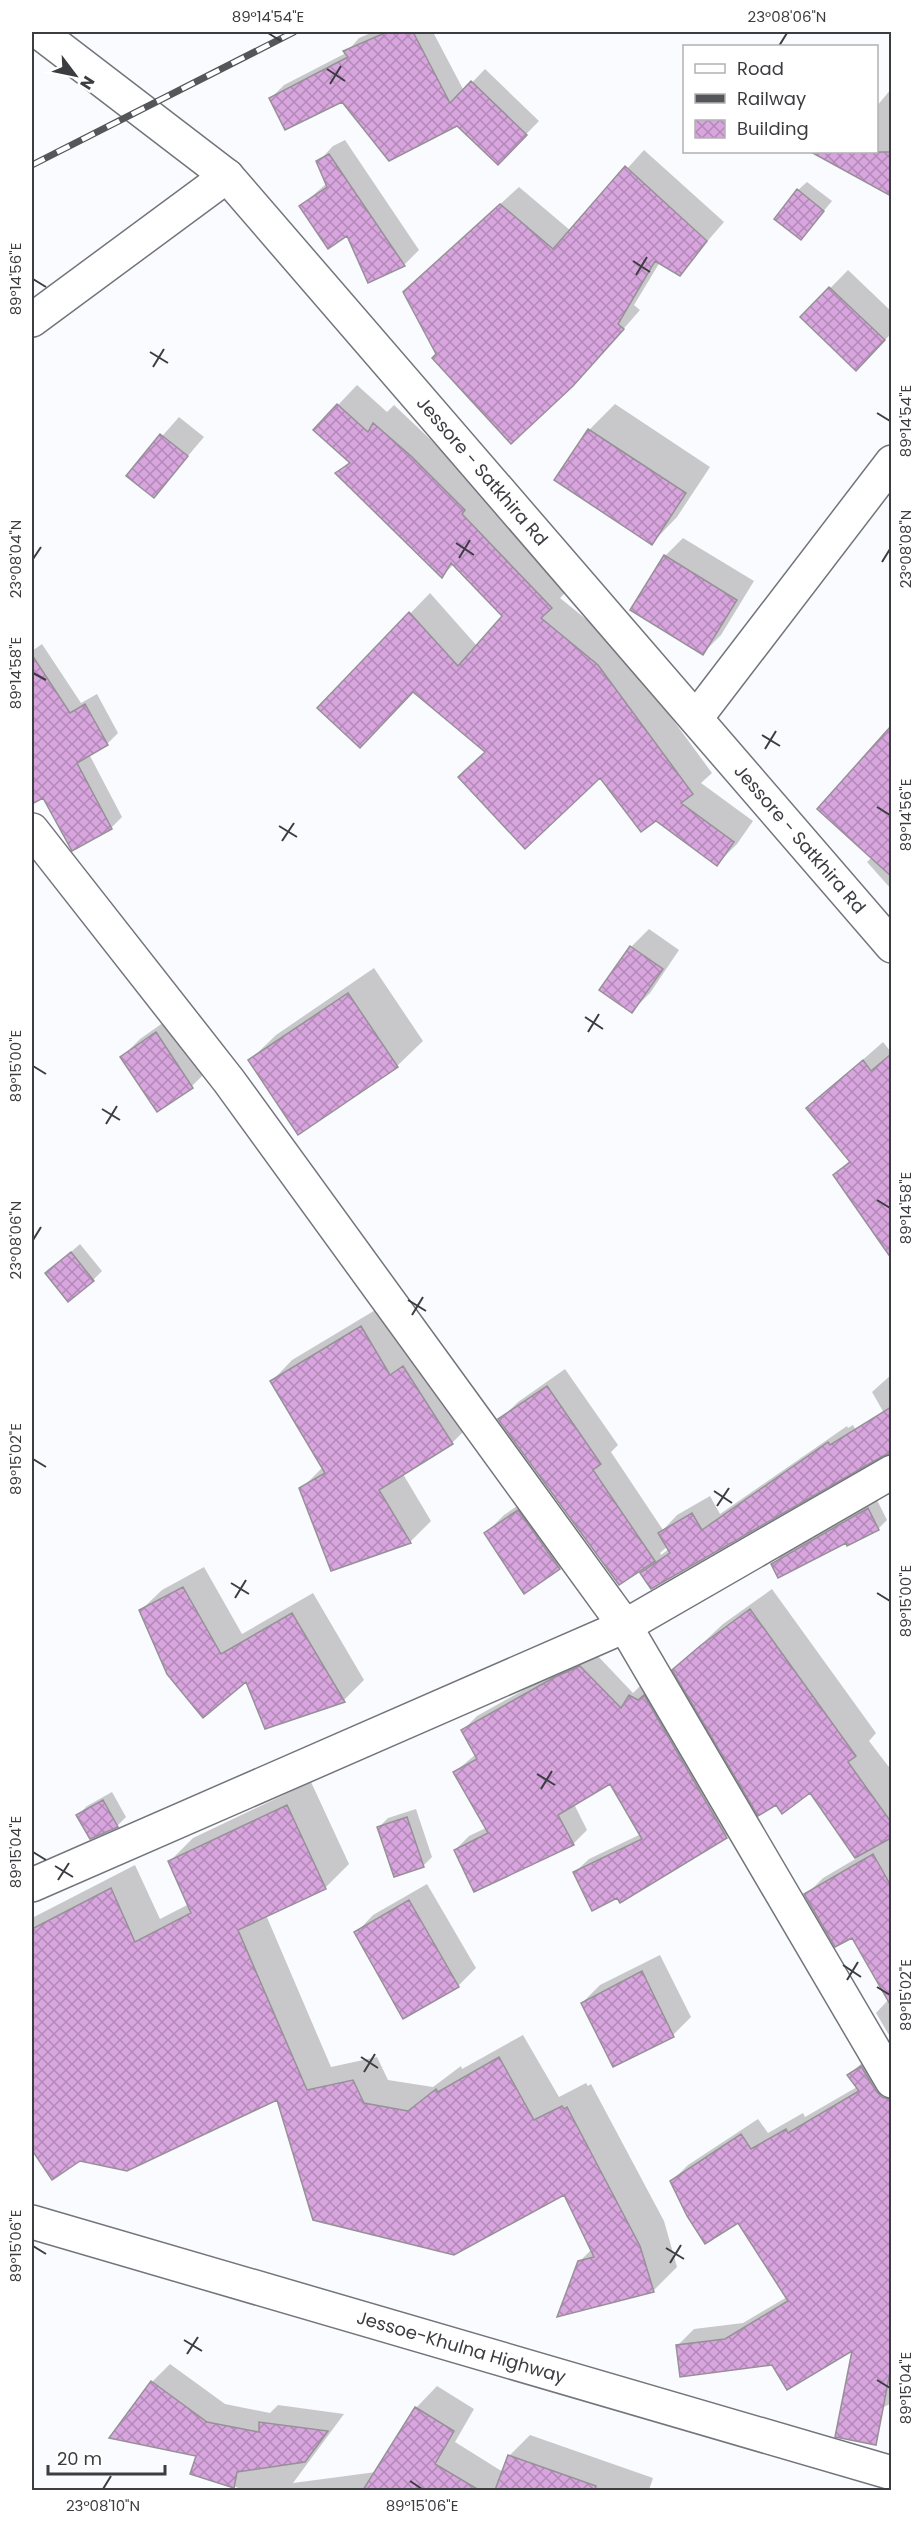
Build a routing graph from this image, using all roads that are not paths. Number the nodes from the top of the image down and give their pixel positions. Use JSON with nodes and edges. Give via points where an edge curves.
{"nodes":[{"id":1,"x":55,"y":35,"type":"edge"},
{"id":2,"x":227,"y":176,"type":"junction"},
{"id":3,"x":32,"y":320,"type":"edge"},
{"id":4,"x":891,"y":462,"type":"edge"},
{"id":5,"x":696,"y":718,"type":"junction"},
{"id":6,"x":32,"y":830,"type":"edge"},
{"id":7,"x":891,"y":946,"type":"edge"},
{"id":8,"x":891,"y":1472,"type":"edge"},
{"id":9,"x":625,"y":1626,"type":"junction"},
{"id":10,"x":32,"y":1885,"type":"edge"},
{"id":11,"x":891,"y":2081,"type":"edge"},
{"id":12,"x":32,"y":2222,"type":"edge"},
{"id":13,"x":891,"y":2473,"type":"edge"}],
"edges":[{"from":1,"to":2,"type":"main road","name":"Jessore - Satkhira Rd"},
{"from":2,"to":3,"type":"main road"},
{"from":2,"to":5,"type":"main road","name":"Jessore - Satkhira Rd"},
{"from":4,"to":5,"type":"main road"},
{"from":5,"to":7,"type":"main road","name":"Jessore - Satkhira Rd"},
{"from":6,"to":9,"type":"main road","via":[[229,1081]]},
{"from":8,"to":9,"type":"main road"},
{"from":9,"to":10,"type":"main road"},
{"from":9,"to":11,"type":"main road"},
{"from":12,"to":13,"type":"main road","name":"Jessoe-Khulna Highway"}]}
